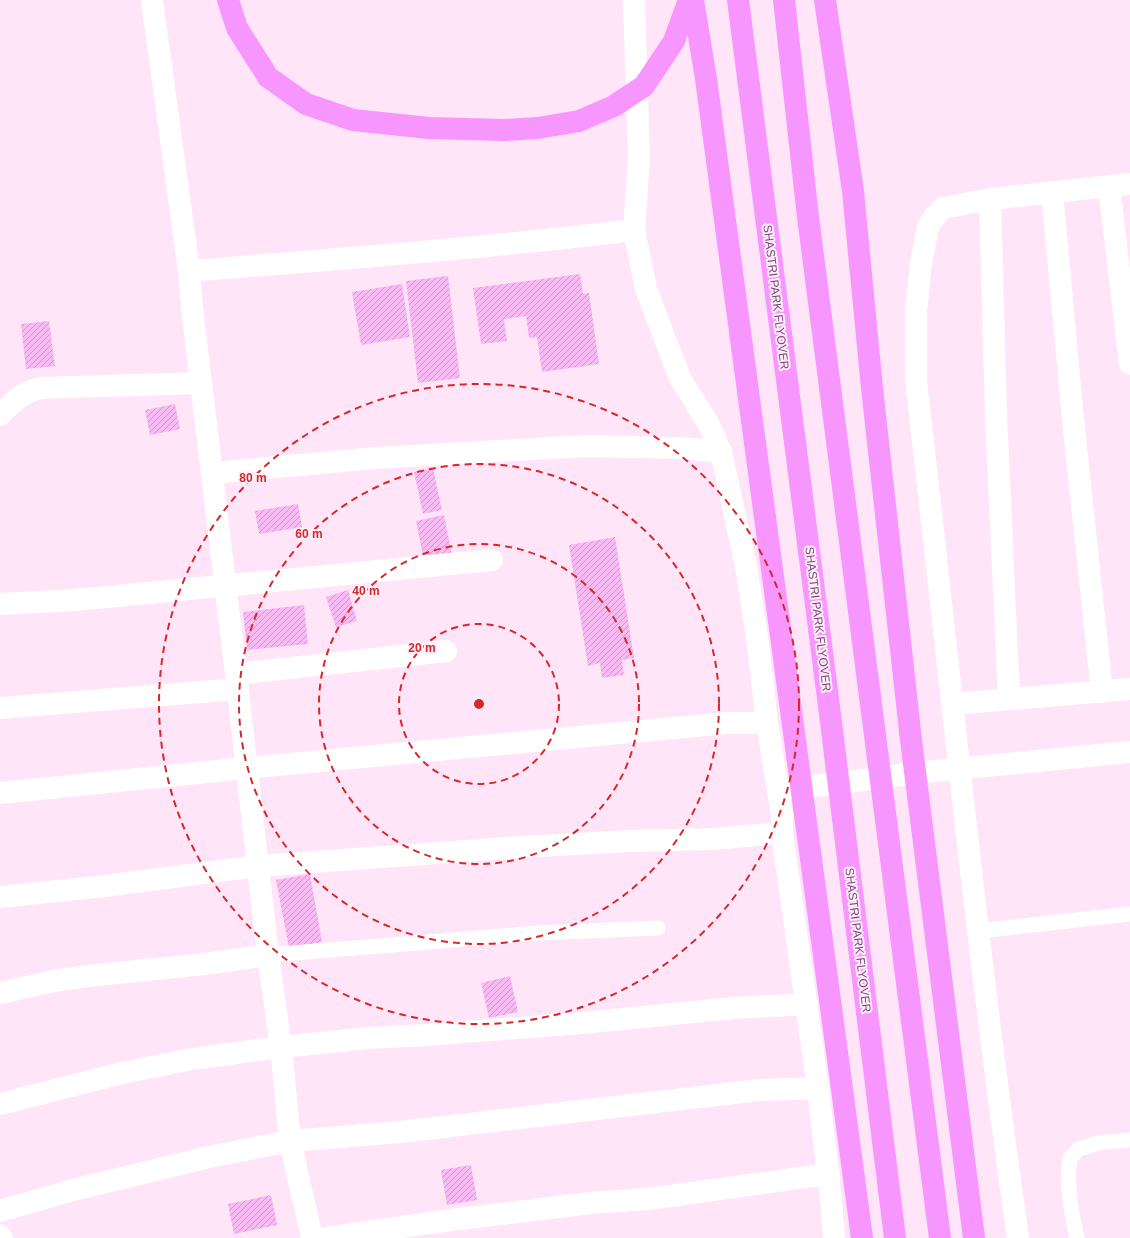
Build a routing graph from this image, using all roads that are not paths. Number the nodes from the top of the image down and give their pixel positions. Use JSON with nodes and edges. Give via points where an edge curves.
{"nodes":[{"id":1,"x":152,"y":0,"type":"edge"},
{"id":2,"x":228,"y":0,"type":"edge"},
{"id":3,"x":634,"y":0,"type":"edge"},
{"id":4,"x":689,"y":0,"type":"edge"},
{"id":5,"x":693,"y":0,"type":"edge"},
{"id":6,"x":738,"y":0,"type":"edge"},
{"id":7,"x":784,"y":0,"type":"edge"},
{"id":8,"x":825,"y":0,"type":"edge"},
{"id":9,"x":1119,"y":185,"type":"edge"},
{"id":10,"x":1052,"y":192,"type":"junction"},
{"id":11,"x":990,"y":199,"type":"junction"},
{"id":12,"x":634,"y":230,"type":"junction"},
{"id":13,"x":189,"y":271,"type":"junction"},
{"id":14,"x":1130,"y":364,"type":"edge"},
{"id":15,"x":201,"y":383,"type":"junction"},
{"id":16,"x":0,"y":415,"type":"edge"},
{"id":17,"x":720,"y":452,"type":"junction"},
{"id":18,"x":213,"y":472,"type":"junction"},
{"id":19,"x":492,"y":560,"type":"dead end"},
{"id":20,"x":226,"y":586,"type":"junction"},
{"id":21,"x":0,"y":604,"type":"edge"},
{"id":22,"x":446,"y":651,"type":"dead end"},
{"id":23,"x":237,"y":681,"type":"junction"},
{"id":24,"x":1130,"y":689,"type":"edge"},
{"id":25,"x":1102,"y":692,"type":"junction"},
{"id":26,"x":1009,"y":699,"type":"junction"},
{"id":27,"x":953,"y":704,"type":"junction"},
{"id":28,"x":0,"y":708,"type":"edge"},
{"id":29,"x":767,"y":723,"type":"junction"},
{"id":30,"x":1130,"y":752,"type":"edge"},
{"id":31,"x":246,"y":768,"type":"junction"},
{"id":32,"x":960,"y":769,"type":"junction"},
{"id":33,"x":778,"y":791,"type":"junction"},
{"id":34,"x":0,"y":793,"type":"edge"},
{"id":35,"x":782,"y":833,"type":"junction"},
{"id":36,"x":258,"y":866,"type":"junction"},
{"id":37,"x":0,"y":897,"type":"edge"},
{"id":38,"x":1130,"y":914,"type":"edge"},
{"id":39,"x":658,"y":928,"type":"dead end"},
{"id":40,"x":979,"y":931,"type":"junction"},
{"id":41,"x":268,"y":955,"type":"junction"},
{"id":42,"x":0,"y":994,"type":"edge"},
{"id":43,"x":807,"y":1004,"type":"junction"},
{"id":44,"x":282,"y":1047,"type":"junction"},
{"id":45,"x":818,"y":1088,"type":"junction"},
{"id":46,"x":0,"y":1104,"type":"edge"},
{"id":47,"x":1130,"y":1140,"type":"edge"},
{"id":48,"x":290,"y":1141,"type":"junction"},
{"id":49,"x":829,"y":1174,"type":"junction"},
{"id":50,"x":0,"y":1211,"type":"edge"},
{"id":51,"x":312,"y":1238,"type":"edge"},
{"id":52,"x":326,"y":1238,"type":"edge"},
{"id":53,"x":834,"y":1238,"type":"edge"},
{"id":54,"x":862,"y":1238,"type":"edge"},
{"id":55,"x":895,"y":1238,"type":"edge"},
{"id":56,"x":940,"y":1238,"type":"edge"},
{"id":57,"x":974,"y":1238,"type":"edge"},
{"id":58,"x":1018,"y":1238,"type":"edge"},
{"id":59,"x":1076,"y":1238,"type":"edge"}],
"edges":[{"from":1,"to":13,"type":"street"},
{"from":2,"to":4,"type":"highway","via":[[237,28],[268,77],[306,104],[353,120],[429,128],[504,130],[538,128],[579,121],[614,106],[644,86],[674,41]]},
{"from":3,"to":12,"type":"street","via":[[639,159]]},
{"from":5,"to":54,"type":"highway","via":[[706,79]]},
{"from":6,"to":55,"type":"highway","name":"SHASTRI PARK FLYOVER"},
{"from":7,"to":56,"type":"highway","via":[[808,217]]},
{"from":8,"to":57,"type":"highway","via":[[853,191],[918,801]]},
{"from":9,"to":10,"type":"street"},
{"from":9,"to":14,"type":"street"},
{"from":10,"to":11,"type":"street"},
{"from":10,"to":25,"type":"street"},
{"from":11,"to":26,"type":"street","via":[[996,414]]},
{"from":11,"to":27,"type":"street","via":[[943,208],[935,216],[928,227],[916,311],[916,380]]},
{"from":12,"to":13,"type":"street","via":[[442,251]]},
{"from":12,"to":17,"type":"street","via":[[646,289],[680,378],[708,423]]},
{"from":13,"to":15,"type":"street"},
{"from":15,"to":16,"type":"street","via":[[41,388],[21,395]]},
{"from":15,"to":18,"type":"street"},
{"from":17,"to":18,"type":"street","via":[[681,448],[586,446],[376,458]]},
{"from":17,"to":29,"type":"street","via":[[746,566]]},
{"from":18,"to":20,"type":"street"},
{"from":19,"to":20,"type":"street"},
{"from":20,"to":21,"type":"street"},
{"from":20,"to":23,"type":"street"},
{"from":22,"to":23,"type":"street"},
{"from":23,"to":28,"type":"street"},
{"from":23,"to":31,"type":"street"},
{"from":24,"to":25,"type":"street"},
{"from":25,"to":26,"type":"street"},
{"from":26,"to":27,"type":"street"},
{"from":27,"to":32,"type":"street"},
{"from":29,"to":31,"type":"street","via":[[727,724]]},
{"from":29,"to":33,"type":"street"},
{"from":30,"to":32,"type":"street"},
{"from":31,"to":34,"type":"street"},
{"from":31,"to":36,"type":"street"},
{"from":32,"to":33,"type":"street"},
{"from":32,"to":40,"type":"street"},
{"from":33,"to":35,"type":"street"},
{"from":35,"to":36,"type":"street","via":[[712,839],[520,847]]},
{"from":35,"to":43,"type":"street"},
{"from":36,"to":37,"type":"street"},
{"from":36,"to":41,"type":"street"},
{"from":38,"to":40,"type":"lane"},
{"from":39,"to":41,"type":"lane","via":[[539,933]]},
{"from":40,"to":58,"type":"street"},
{"from":41,"to":42,"type":"street","via":[[87,976]]},
{"from":41,"to":44,"type":"street"},
{"from":43,"to":44,"type":"street"},
{"from":43,"to":45,"type":"street"},
{"from":44,"to":46,"type":"street","via":[[192,1059],[122,1073]]},
{"from":44,"to":48,"type":"street"},
{"from":45,"to":48,"type":"street","via":[[760,1090],[400,1132]]},
{"from":45,"to":49,"type":"street"},
{"from":47,"to":59,"type":"lane","via":[[1098,1143],[1079,1149],[1070,1158],[1069,1199]]},
{"from":48,"to":50,"type":"street","via":[[103,1182]]},
{"from":48,"to":51,"type":"street"},
{"from":49,"to":52,"type":"street"},
{"from":49,"to":53,"type":"street"}]}
